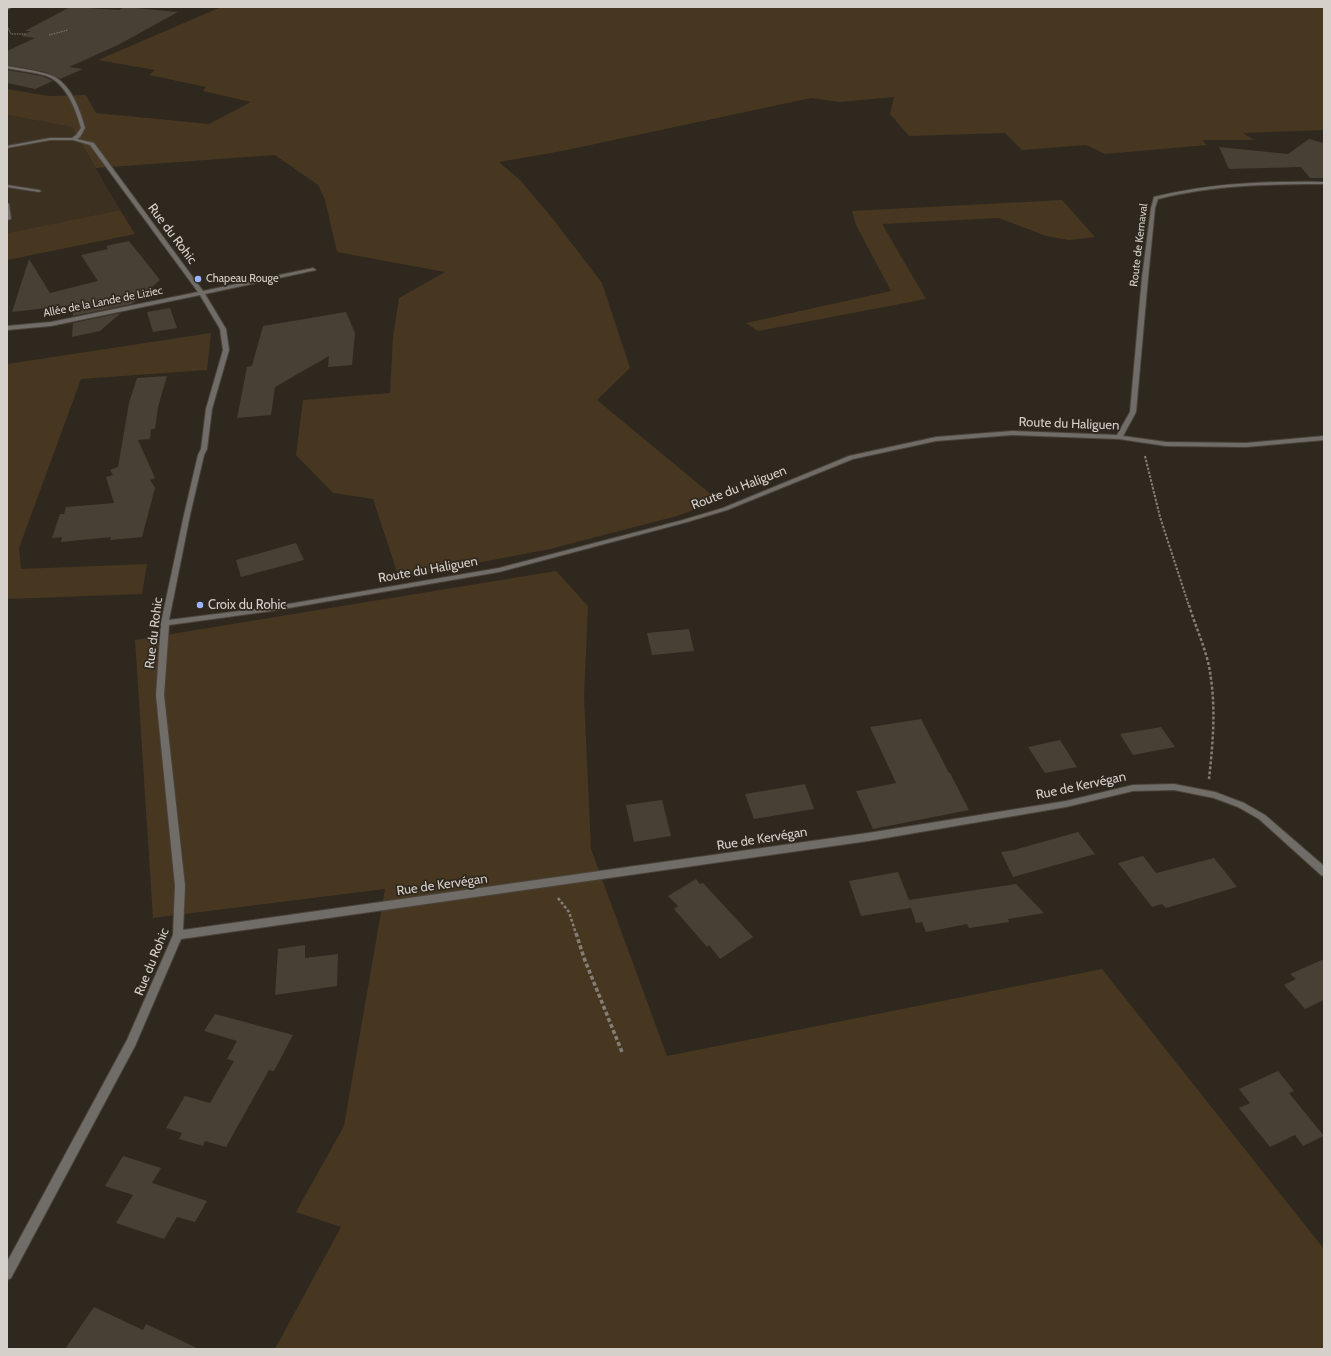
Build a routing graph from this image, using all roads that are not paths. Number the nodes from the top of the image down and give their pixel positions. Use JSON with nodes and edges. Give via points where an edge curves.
{"nodes":[{"id":1,"x":10,"y":7,"type":"edge"},
{"id":2,"x":7,"y":9,"type":"edge"},
{"id":3,"x":7,"y":67,"type":"edge"},
{"id":4,"x":73,"y":139,"type":"junction"},
{"id":5,"x":7,"y":147,"type":"edge"},
{"id":6,"x":1324,"y":183,"type":"edge"},
{"id":7,"x":7,"y":186,"type":"edge"},
{"id":8,"x":39,"y":191,"type":"dead end"},
{"id":9,"x":7,"y":204,"type":"edge"},
{"id":10,"x":7,"y":219,"type":"edge"},
{"id":11,"x":313,"y":270,"type":"dead end"},
{"id":12,"x":201,"y":292,"type":"junction"},
{"id":13,"x":7,"y":328,"type":"edge"},
{"id":14,"x":1119,"y":437,"type":"junction"},
{"id":15,"x":1324,"y":438,"type":"edge"},
{"id":16,"x":165,"y":623,"type":"junction"},
{"id":17,"x":1324,"y":872,"type":"edge"},
{"id":18,"x":178,"y":935,"type":"junction"},
{"id":19,"x":7,"y":1274,"type":"edge"}],
"edges":[{"from":1,"to":2,"type":"street"},
{"from":3,"to":4,"type":"street","via":[[52,76],[61,83],[82,121],[83,128]]},
{"from":4,"to":5,"type":"street","name":"Rue du Rohic"},
{"from":4,"to":12,"type":"street","name":"Rue du Rohic","via":[[92,144]]},
{"from":6,"to":14,"type":"street","name":"Route de Kernaval","via":[[1224,184],[1179,191],[1156,198],[1145,278],[1133,412]]},
{"from":7,"to":8,"type":"street"},
{"from":9,"to":10,"type":"street"},
{"from":11,"to":12,"type":"street","name":"Allée de la Lande de Liziec"},
{"from":12,"to":13,"type":"street","name":"Allée de la Lande de Liziec","via":[[86,318]]},
{"from":12,"to":16,"type":"street","name":"Rue du Rohic","via":[[223,329],[226,350],[209,409],[204,449],[193,487]]},
{"from":14,"to":15,"type":"street","name":"Route du Haliguen","via":[[1166,444],[1246,445]]},
{"from":14,"to":16,"type":"street","name":"Route du Haliguen","via":[[1012,433],[936,439],[851,456],[725,509],[499,570],[271,609]]},
{"from":16,"to":18,"type":"street","name":"Rue du Rohic","via":[[160,695],[180,886]]},
{"from":17,"to":18,"type":"street","name":"Rue de Kervégan","via":[[1262,817],[1241,806],[1208,794],[1174,787],[1133,788],[1066,804],[941,826]]},
{"from":18,"to":19,"type":"street","name":"Rue du Rohic","via":[[131,1043]]}]}
